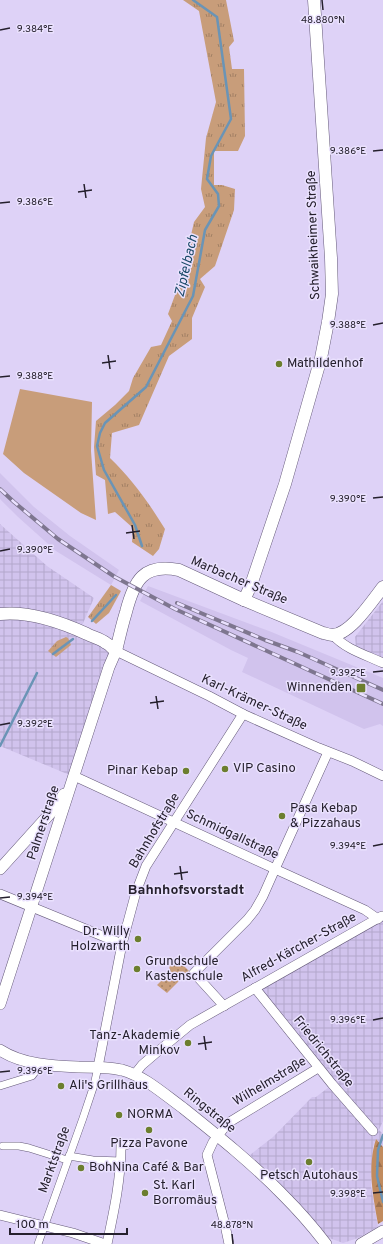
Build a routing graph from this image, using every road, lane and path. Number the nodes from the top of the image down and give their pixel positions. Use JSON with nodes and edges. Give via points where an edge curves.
{"nodes":[{"id":1,"x":314,"y":0,"type":"edge"},
{"id":2,"x":383,"y":587,"type":"edge"},
{"id":3,"x":244,"y":600,"type":"junction"},
{"id":4,"x":0,"y":614,"type":"edge"},
{"id":5,"x":333,"y":635,"type":"junction"},
{"id":6,"x":116,"y":651,"type":"junction"},
{"id":7,"x":383,"y":663,"type":"edge"},
{"id":8,"x":243,"y":714,"type":"junction"},
{"id":9,"x":328,"y":752,"type":"junction"},
{"id":10,"x":74,"y":776,"type":"junction"},
{"id":11,"x":383,"y":776,"type":"edge"},
{"id":12,"x":174,"y":822,"type":"junction"},
{"id":13,"x":0,"y":869,"type":"edge"},
{"id":14,"x":275,"y":870,"type":"junction"},
{"id":15,"x":0,"y":894,"type":"edge"},
{"id":16,"x":31,"y":908,"type":"junction"},
{"id":17,"x":380,"y":917,"type":"edge"},
{"id":18,"x":122,"y":944,"type":"junction"},
{"id":19,"x":255,"y":988,"type":"junction"},
{"id":20,"x":0,"y":1004,"type":"edge"},
{"id":21,"x":224,"y":1006,"type":"junction"},
{"id":22,"x":0,"y":1050,"type":"edge"},
{"id":23,"x":41,"y":1064,"type":"junction"},
{"id":24,"x":98,"y":1067,"type":"junction"},
{"id":25,"x":318,"y":1068,"type":"junction"},
{"id":26,"x":134,"y":1075,"type":"junction"},
{"id":27,"x":0,"y":1086,"type":"edge"},
{"id":28,"x":373,"y":1131,"type":"dead end"},
{"id":29,"x":218,"y":1135,"type":"junction"},
{"id":30,"x":126,"y":1145,"type":"dead end"},
{"id":31,"x":3,"y":1146,"type":"dead end"},
{"id":32,"x":68,"y":1158,"type":"junction"},
{"id":33,"x":121,"y":1161,"type":"junction"},
{"id":34,"x":0,"y":1215,"type":"edge"},
{"id":35,"x":44,"y":1225,"type":"junction"},
{"id":36,"x":382,"y":1232,"type":"edge"},
{"id":37,"x":38,"y":1244,"type":"edge"},
{"id":38,"x":106,"y":1244,"type":"edge"},
{"id":39,"x":229,"y":1244,"type":"edge"},
{"id":40,"x":326,"y":1244,"type":"edge"},
{"id":41,"x":361,"y":1244,"type":"edge"}],
"edges":[{"from":1,"to":3,"type":"main road","name":"Schwaikheimer Straße","via":[[332,294],[322,358],[310,401],[285,484]]},
{"from":2,"to":5,"type":"main road","via":[[354,624]]},
{"from":3,"to":5,"type":"main road","name":"Marbacher Straße","via":[[322,633]]},
{"from":3,"to":6,"type":"main road","name":"Marbacher Straße","via":[[178,570],[152,570],[141,578],[133,590]]},
{"from":4,"to":6,"type":"main road","via":[[52,620],[106,642]]},
{"from":5,"to":7,"type":"street","via":[[345,646]]},
{"from":6,"to":8,"type":"street","name":"Karl-Krämer-Straße"},
{"from":6,"to":10,"type":"street","name":"Palmerstraße"},
{"from":8,"to":9,"type":"street","name":"Karl-Krämer-Straße"},
{"from":8,"to":12,"type":"street","name":"Bahnhofstraße"},
{"from":9,"to":11,"type":"street","name":"Karl-Krämer-Straße"},
{"from":9,"to":14,"type":"street"},
{"from":10,"to":12,"type":"street","name":"Schmidgallstraße"},
{"from":10,"to":13,"type":"street","via":[[55,808]]},
{"from":10,"to":16,"type":"street","name":"Palmerstraße"},
{"from":12,"to":14,"type":"street","name":"Schmidgallstraße"},
{"from":12,"to":18,"type":"street","name":"Bahnhofstraße","via":[[146,866]]},
{"from":14,"to":17,"type":"street","name":"Schmidgallstraße"},
{"from":14,"to":21,"type":"street","via":[[255,910],[197,975]]},
{"from":15,"to":16,"type":"street"},
{"from":16,"to":18,"type":"street"},
{"from":16,"to":20,"type":"street","name":"Palmerstraße"},
{"from":17,"to":19,"type":"street","name":"Alfred-Kärcher-Straße"},
{"from":18,"to":24,"type":"street","name":"Bahnhofstraße"},
{"from":19,"to":21,"type":"street","name":"Alfred-Kärcher-Straße"},
{"from":19,"to":25,"type":"street","name":"Friedrichstraße"},
{"from":21,"to":26,"type":"street","name":"Alfred-Kärcher-Straße","via":[[190,1025]]},
{"from":22,"to":23,"type":"street","name":"Ringstraße"},
{"from":23,"to":24,"type":"street","name":"Ringstraße"},
{"from":23,"to":27,"type":"street","via":[[32,1076]]},
{"from":24,"to":26,"type":"street","name":"Ringstraße","via":[[122,1070]]},
{"from":24,"to":32,"type":"street","name":"Marktstraße","via":[[97,1085]]},
{"from":25,"to":28,"type":"street","name":"Friedrichstraße"},
{"from":25,"to":29,"type":"street","name":"Wilhelmstraße","via":[[228,1123]]},
{"from":26,"to":29,"type":"street","name":"Ringstraße","via":[[161,1091]]},
{"from":29,"to":39,"type":"street","name":"Wilhelmstraße","via":[[207,1155]]},
{"from":29,"to":40,"type":"street","name":"Ringstraße","via":[[284,1196]]},
{"from":30,"to":33,"type":"street","via":[[121,1145]]},
{"from":31,"to":32,"type":"street","via":[[30,1148]]},
{"from":32,"to":33,"type":"street"},
{"from":32,"to":35,"type":"street","name":"Marktstraße"},
{"from":33,"to":38,"type":"street"},
{"from":34,"to":35,"type":"street"},
{"from":35,"to":37,"type":"street","name":"Marktstraße"},
{"from":35,"to":38,"type":"street"},
{"from":36,"to":41,"type":"street"}]}
